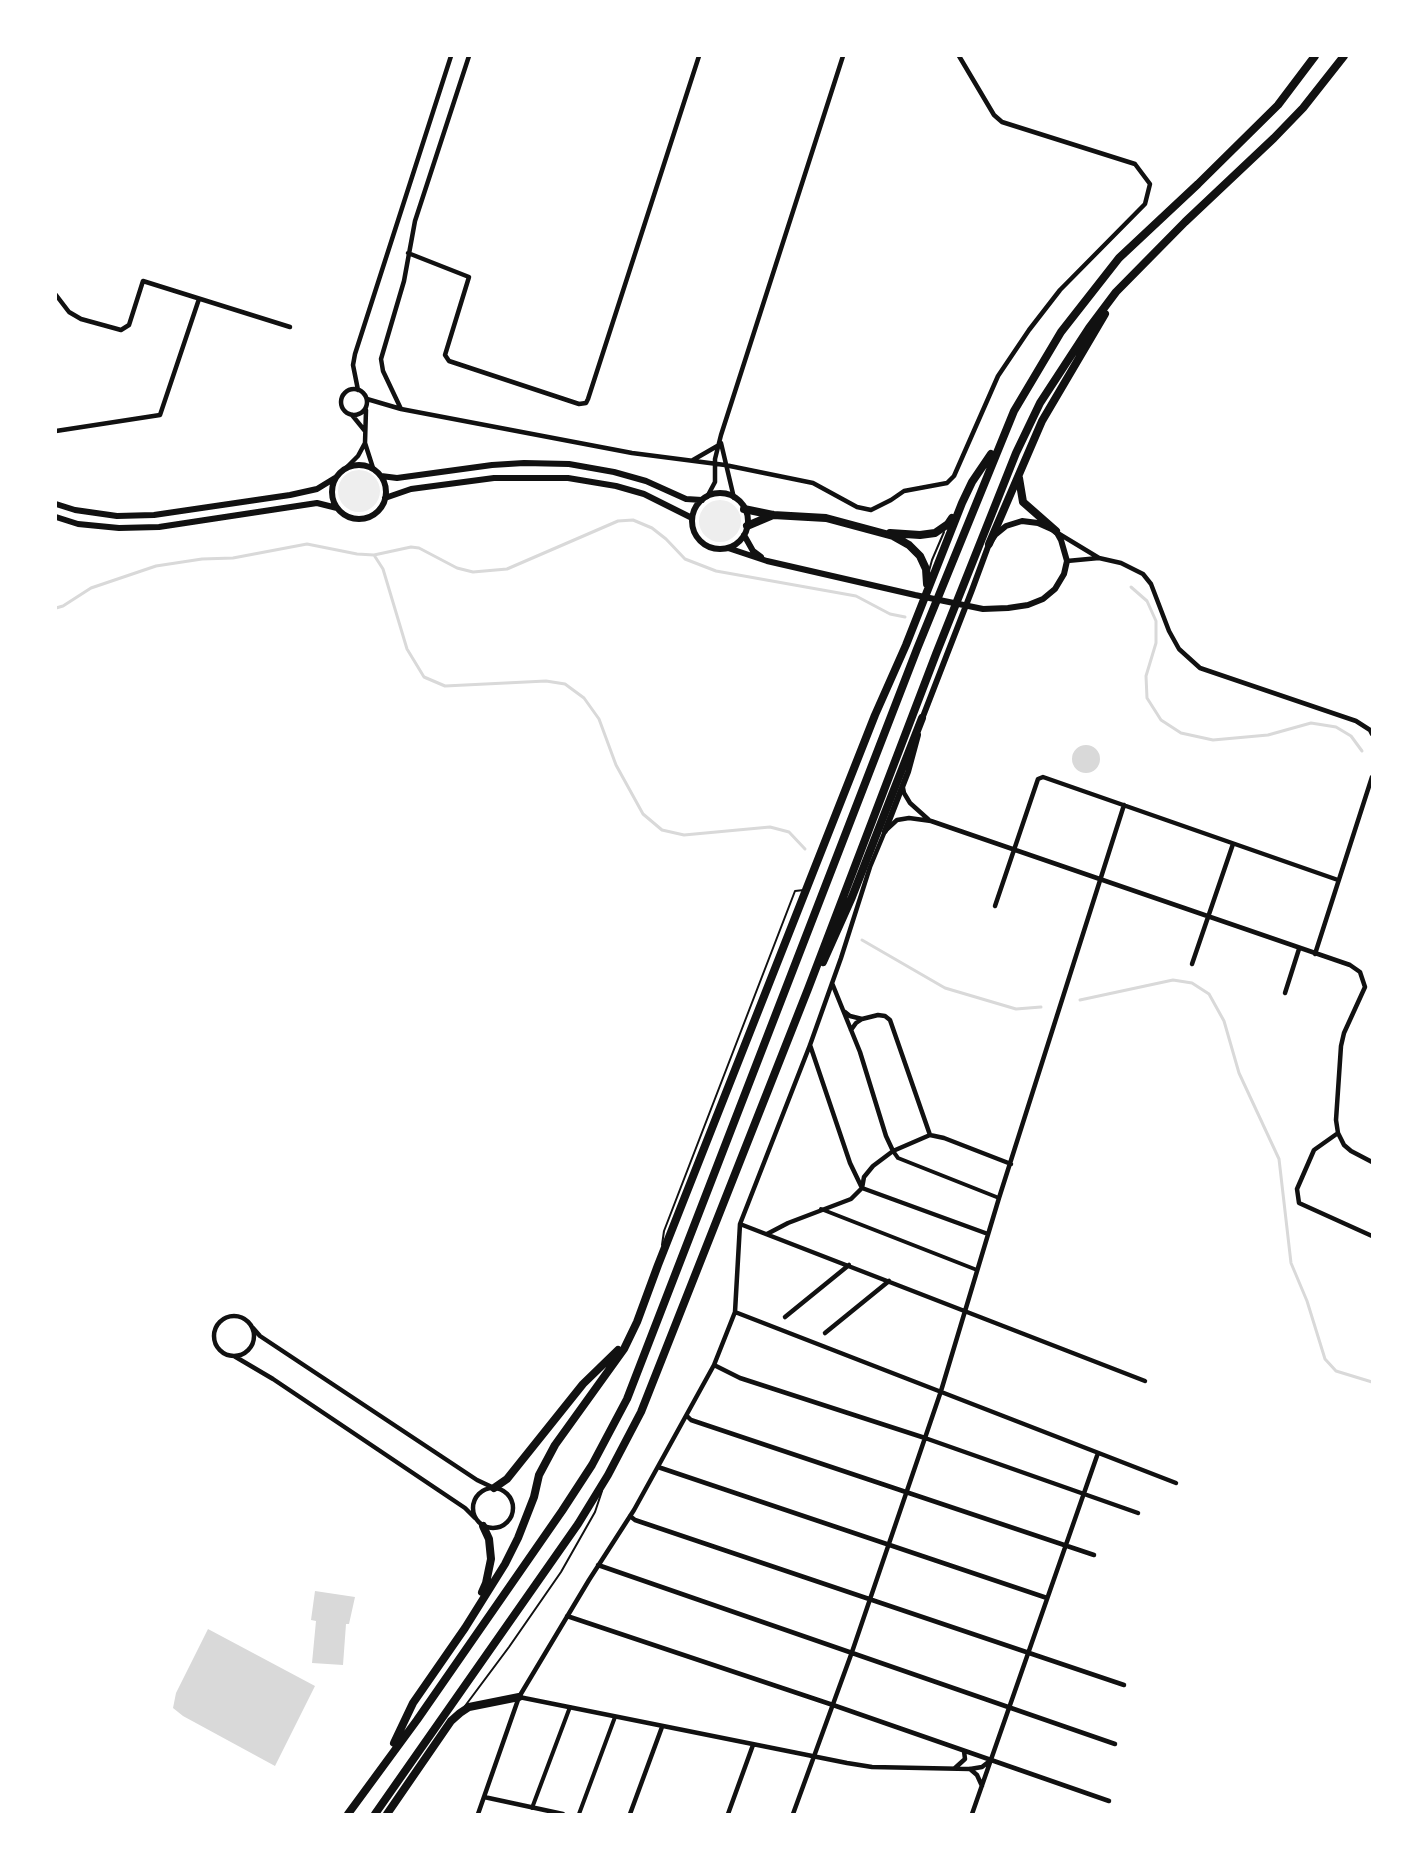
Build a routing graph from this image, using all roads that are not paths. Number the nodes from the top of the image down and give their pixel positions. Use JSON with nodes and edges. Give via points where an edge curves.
{"nodes":[{"id":1,"x":451,"y":56,"type":"edge"},
{"id":2,"x":469,"y":56,"type":"edge"},
{"id":3,"x":699,"y":56,"type":"edge"},
{"id":4,"x":843,"y":56,"type":"edge"},
{"id":5,"x":959,"y":56,"type":"edge"},
{"id":6,"x":1315,"y":56,"type":"edge"},
{"id":7,"x":1344,"y":56,"type":"edge"},
{"id":8,"x":408,"y":253,"type":"junction"},
{"id":9,"x":1116,"y":292,"type":"junction"},
{"id":10,"x":56,"y":295,"type":"edge"},
{"id":11,"x":199,"y":299,"type":"junction"},
{"id":12,"x":290,"y":327,"type":"dead end"},
{"id":13,"x":358,"y":390,"type":"junction"},
{"id":14,"x":367,"y":399,"type":"junction"},
{"id":15,"x":366,"y":408,"type":"junction"},
{"id":16,"x":401,"y":409,"type":"junction"},
{"id":17,"x":351,"y":414,"type":"junction"},
{"id":18,"x":56,"y":431,"type":"edge"},
{"id":19,"x":365,"y":431,"type":"junction"},
{"id":20,"x":1000,"y":442,"type":"junction"},
{"id":21,"x":364,"y":443,"type":"junction"},
{"id":22,"x":720,"y":443,"type":"junction"},
{"id":23,"x":692,"y":461,"type":"junction"},
{"id":24,"x":715,"y":464,"type":"junction"},
{"id":25,"x":725,"y":465,"type":"junction"},
{"id":26,"x":347,"y":467,"type":"junction"},
{"id":27,"x":1021,"y":467,"type":"junction"},
{"id":28,"x":373,"y":468,"type":"junction"},
{"id":29,"x":381,"y":476,"type":"junction"},
{"id":30,"x":335,"y":478,"type":"junction"},
{"id":31,"x":386,"y":498,"type":"junction"},
{"id":32,"x":734,"y":498,"type":"junction"},
{"id":33,"x":704,"y":499,"type":"junction"},
{"id":34,"x":962,"y":503,"type":"junction"},
{"id":35,"x":56,"y":504,"type":"edge"},
{"id":36,"x":337,"y":508,"type":"junction"},
{"id":37,"x":744,"y":509,"type":"junction"},
{"id":38,"x":773,"y":515,"type":"junction"},
{"id":39,"x":56,"y":517,"type":"edge"},
{"id":40,"x":692,"y":518,"type":"junction"},
{"id":41,"x":948,"y":524,"type":"junction"},
{"id":42,"x":746,"y":531,"type":"junction"},
{"id":43,"x":878,"y":531,"type":"junction"},
{"id":44,"x":1056,"y":531,"type":"junction"},
{"id":45,"x":989,"y":544,"type":"junction"},
{"id":46,"x":728,"y":548,"type":"junction"},
{"id":47,"x":1100,"y":558,"type":"junction"},
{"id":48,"x":767,"y":561,"type":"junction"},
{"id":49,"x":1067,"y":561,"type":"junction"},
{"id":50,"x":928,"y":578,"type":"junction"},
{"id":51,"x":928,"y":591,"type":"junction"},
{"id":52,"x":922,"y":718,"type":"junction"},
{"id":53,"x":1372,"y":731,"type":"edge"},
{"id":54,"x":1372,"y":777,"type":"edge"},
{"id":55,"x":903,"y":785,"type":"junction"},
{"id":56,"x":1124,"y":805,"type":"junction"},
{"id":57,"x":931,"y":821,"type":"junction"},
{"id":58,"x":885,"y":831,"type":"junction"},
{"id":59,"x":1233,"y":844,"type":"junction"},
{"id":60,"x":1014,"y":851,"type":"junction"},
{"id":61,"x":870,"y":867,"type":"junction"},
{"id":62,"x":1100,"y":880,"type":"junction"},
{"id":63,"x":1338,"y":880,"type":"junction"},
{"id":64,"x":852,"y":897,"type":"junction"},
{"id":65,"x":995,"y":906,"type":"dead end"},
{"id":66,"x":1207,"y":917,"type":"junction"},
{"id":67,"x":1299,"y":949,"type":"junction"},
{"id":68,"x":1315,"y":954,"type":"junction"},
{"id":69,"x":1192,"y":964,"type":"dead end"},
{"id":70,"x":832,"y":983,"type":"junction"},
{"id":71,"x":808,"y":989,"type":"junction"},
{"id":72,"x":1285,"y":993,"type":"dead end"},
{"id":73,"x":843,"y":1010,"type":"junction"},
{"id":74,"x":862,"y":1019,"type":"junction"},
{"id":75,"x":851,"y":1030,"type":"junction"},
{"id":76,"x":810,"y":1045,"type":"junction"},
{"id":77,"x":1338,"y":1134,"type":"junction"},
{"id":78,"x":930,"y":1135,"type":"junction"},
{"id":79,"x":892,"y":1151,"type":"junction"},
{"id":80,"x":1372,"y":1162,"type":"edge"},
{"id":81,"x":1011,"y":1164,"type":"junction"},
{"id":82,"x":862,"y":1188,"type":"junction"},
{"id":83,"x":999,"y":1198,"type":"junction"},
{"id":84,"x":821,"y":1209,"type":"junction"},
{"id":85,"x":740,"y":1224,"type":"junction"},
{"id":86,"x":767,"y":1234,"type":"junction"},
{"id":87,"x":988,"y":1234,"type":"junction"},
{"id":88,"x":1372,"y":1234,"type":"edge"},
{"id":89,"x":849,"y":1265,"type":"junction"},
{"id":90,"x":977,"y":1270,"type":"junction"},
{"id":91,"x":889,"y":1281,"type":"junction"},
{"id":92,"x":965,"y":1310,"type":"junction"},
{"id":93,"x":735,"y":1312,"type":"junction"},
{"id":94,"x":785,"y":1317,"type":"dead end"},
{"id":95,"x":638,"y":1322,"type":"junction"},
{"id":96,"x":253,"y":1328,"type":"junction"},
{"id":97,"x":825,"y":1333,"type":"dead end"},
{"id":98,"x":234,"y":1356,"type":"junction"},
{"id":99,"x":714,"y":1365,"type":"junction"},
{"id":100,"x":1145,"y":1381,"type":"dead end"},
{"id":101,"x":941,"y":1391,"type":"junction"},
{"id":102,"x":687,"y":1416,"type":"junction"},
{"id":103,"x":925,"y":1438,"type":"junction"},
{"id":104,"x":1098,"y":1453,"type":"junction"},
{"id":105,"x":658,"y":1467,"type":"junction"},
{"id":106,"x":608,"y":1475,"type":"junction"},
{"id":107,"x":1176,"y":1483,"type":"dead end"},
{"id":108,"x":494,"y":1488,"type":"junction"},
{"id":109,"x":906,"y":1493,"type":"junction"},
{"id":110,"x":1083,"y":1494,"type":"junction"},
{"id":111,"x":1138,"y":1513,"type":"dead end"},
{"id":112,"x":630,"y":1516,"type":"junction"},
{"id":113,"x":476,"y":1518,"type":"junction"},
{"id":114,"x":483,"y":1526,"type":"junction"},
{"id":115,"x":888,"y":1545,"type":"junction"},
{"id":116,"x":1065,"y":1546,"type":"junction"},
{"id":117,"x":1094,"y":1555,"type":"dead end"},
{"id":118,"x":598,"y":1565,"type":"junction"},
{"id":119,"x":870,"y":1598,"type":"junction"},
{"id":120,"x":1047,"y":1598,"type":"junction"},
{"id":121,"x":567,"y":1616,"type":"junction"},
{"id":122,"x":465,"y":1628,"type":"junction"},
{"id":123,"x":852,"y":1652,"type":"junction"},
{"id":124,"x":1029,"y":1653,"type":"junction"},
{"id":125,"x":1124,"y":1685,"type":"dead end"},
{"id":126,"x":519,"y":1697,"type":"junction"},
{"id":127,"x":833,"y":1705,"type":"junction"},
{"id":128,"x":570,"y":1707,"type":"junction"},
{"id":129,"x":1010,"y":1708,"type":"junction"},
{"id":130,"x":460,"y":1713,"type":"junction"},
{"id":131,"x":615,"y":1717,"type":"junction"},
{"id":132,"x":662,"y":1727,"type":"junction"},
{"id":133,"x":1115,"y":1744,"type":"dead end"},
{"id":134,"x":753,"y":1745,"type":"junction"},
{"id":135,"x":964,"y":1751,"type":"junction"},
{"id":136,"x":815,"y":1757,"type":"junction"},
{"id":137,"x":386,"y":1760,"type":"junction"},
{"id":138,"x":991,"y":1760,"type":"junction"},
{"id":139,"x":955,"y":1768,"type":"junction"},
{"id":140,"x":970,"y":1769,"type":"junction"},
{"id":141,"x":982,"y":1786,"type":"junction"},
{"id":142,"x":484,"y":1797,"type":"junction"},
{"id":143,"x":1109,"y":1801,"type":"dead end"},
{"id":144,"x":532,"y":1808,"type":"junction"},
{"id":145,"x":348,"y":1815,"type":"edge"},
{"id":146,"x":375,"y":1815,"type":"edge"},
{"id":147,"x":387,"y":1815,"type":"edge"},
{"id":148,"x":478,"y":1815,"type":"edge"},
{"id":149,"x":563,"y":1815,"type":"edge"},
{"id":150,"x":579,"y":1815,"type":"edge"},
{"id":151,"x":630,"y":1815,"type":"edge"},
{"id":152,"x":728,"y":1815,"type":"edge"},
{"id":153,"x":793,"y":1815,"type":"edge"},
{"id":154,"x":972,"y":1815,"type":"edge"}],
"edges":[{"from":1,"to":13,"type":"street","via":[[355,354],[352,365]]},
{"from":2,"to":8,"type":"street"},
{"from":3,"to":8,"type":"street","via":[[586,403],[579,404],[449,361],[445,355],[470,277]]},
{"from":4,"to":22,"type":"street"},
{"from":5,"to":25,"type":"street","via":[[1002,122],[1135,164],[1149,184],[1145,204],[1060,290],[1029,330],[999,376],[954,476],[947,483],[904,491],[871,510],[856,507],[813,483]]},
{"from":6,"to":20,"type":"highway","via":[[1278,105],[1119,258],[1089,294],[1047,353]]},
{"from":7,"to":9,"type":"highway","via":[[1303,108]]},
{"from":8,"to":16,"type":"street","via":[[381,359]]},
{"from":9,"to":27,"type":"highway","via":[[1042,421]]},
{"from":9,"to":71,"type":"highway","via":[[1040,403],[1016,453]]},
{"from":10,"to":11,"type":"street","via":[[69,312],[81,319],[121,330],[129,324],[143,281]]},
{"from":11,"to":12,"type":"street"},
{"from":11,"to":18,"type":"street","via":[[160,415]]},
{"from":13,"to":14,"type":"street"},
{"from":13,"to":17,"type":"street","via":[[347,391],[342,398],[344,410]]},
{"from":14,"to":15,"type":"street"},
{"from":14,"to":16,"type":"street"},
{"from":15,"to":17,"type":"street"},
{"from":15,"to":19,"type":"street"},
{"from":16,"to":23,"type":"street"},
{"from":17,"to":19,"type":"street"},
{"from":19,"to":21,"type":"street"},
{"from":20,"to":34,"type":"highway"},
{"from":20,"to":137,"type":"highway","via":[[627,1399],[562,1511]]},
{"from":21,"to":26,"type":"street"},
{"from":21,"to":28,"type":"street"},
{"from":22,"to":23,"type":"street"},
{"from":22,"to":24,"type":"street"},
{"from":22,"to":25,"type":"street"},
{"from":23,"to":24,"type":"street"},
{"from":24,"to":25,"type":"street"},
{"from":24,"to":33,"type":"street","via":[[715,482]]},
{"from":25,"to":32,"type":"street"},
{"from":26,"to":28,"type":"street","via":[[363,464]]},
{"from":26,"to":30,"type":"street"},
{"from":27,"to":44,"type":"highway","via":[[1018,481],[1023,502]]},
{"from":27,"to":45,"type":"highway"},
{"from":28,"to":29,"type":"street"},
{"from":29,"to":31,"type":"street"},
{"from":29,"to":33,"type":"street","via":[[397,478],[492,465],[569,464],[646,481],[686,499]]},
{"from":30,"to":35,"type":"street","via":[[317,489],[290,495],[154,515],[117,516]]},
{"from":30,"to":36,"type":"street","via":[[332,499]]},
{"from":31,"to":36,"type":"street","via":[[376,513],[360,519]]},
{"from":31,"to":40,"type":"street","via":[[411,489],[494,478],[568,478],[644,494]]},
{"from":32,"to":33,"type":"street","via":[[720,494]]},
{"from":32,"to":37,"type":"street"},
{"from":33,"to":40,"type":"street"},
{"from":34,"to":41,"type":"highway"},
{"from":34,"to":51,"type":"highway"},
{"from":36,"to":39,"type":"street","via":[[317,503],[159,527],[118,528],[78,524]]},
{"from":37,"to":38,"type":"highway"},
{"from":37,"to":42,"type":"street"},
{"from":38,"to":42,"type":"highway"},
{"from":38,"to":43,"type":"highway","via":[[826,518]]},
{"from":40,"to":46,"type":"street","via":[[702,543]]},
{"from":41,"to":43,"type":"highway","via":[[921,536]]},
{"from":41,"to":50,"type":"lane"},
{"from":42,"to":46,"type":"street"},
{"from":42,"to":48,"type":"street","via":[[753,551]]},
{"from":43,"to":50,"type":"highway","via":[[909,545],[920,556]]},
{"from":44,"to":45,"type":"street","via":[[1022,521],[1003,528]]},
{"from":44,"to":47,"type":"street"},
{"from":44,"to":49,"type":"street"},
{"from":45,"to":52,"type":"street"},
{"from":46,"to":48,"type":"street"},
{"from":47,"to":49,"type":"street"},
{"from":47,"to":53,"type":"street","via":[[1143,574],[1179,649],[1200,668],[1356,721]]},
{"from":48,"to":49,"type":"street","via":[[983,609],[1028,605],[1043,599],[1055,590]]},
{"from":50,"to":51,"type":"highway"},
{"from":51,"to":95,"type":"highway","via":[[875,715]]},
{"from":52,"to":55,"type":"street"},
{"from":52,"to":64,"type":"highway"},
{"from":54,"to":63,"type":"street"},
{"from":55,"to":57,"type":"street","via":[[910,803]]},
{"from":55,"to":58,"type":"street"},
{"from":56,"to":59,"type":"street"},
{"from":56,"to":60,"type":"street","via":[[1043,777],[1038,779]]},
{"from":56,"to":62,"type":"street"},
{"from":57,"to":58,"type":"street","via":[[897,820]]},
{"from":57,"to":60,"type":"street"},
{"from":58,"to":61,"type":"street"},
{"from":59,"to":63,"type":"street"},
{"from":59,"to":66,"type":"street"},
{"from":60,"to":62,"type":"street"},
{"from":60,"to":65,"type":"street"},
{"from":61,"to":64,"type":"highway"},
{"from":61,"to":70,"type":"street"},
{"from":62,"to":66,"type":"street"},
{"from":62,"to":81,"type":"street"},
{"from":63,"to":68,"type":"street"},
{"from":64,"to":71,"type":"highway"},
{"from":66,"to":67,"type":"street"},
{"from":66,"to":69,"type":"street"},
{"from":67,"to":68,"type":"street"},
{"from":67,"to":72,"type":"street"},
{"from":68,"to":77,"type":"street","via":[[1350,965],[1360,972],[1365,987],[1341,1047]]},
{"from":70,"to":73,"type":"street"},
{"from":70,"to":76,"type":"street"},
{"from":71,"to":106,"type":"highway","via":[[641,1412]]},
{"from":73,"to":74,"type":"street"},
{"from":73,"to":75,"type":"street"},
{"from":74,"to":75,"type":"street"},
{"from":74,"to":78,"type":"street","via":[[878,1015],[890,1020]]},
{"from":75,"to":79,"type":"street"},
{"from":76,"to":82,"type":"street"},
{"from":76,"to":85,"type":"street"},
{"from":77,"to":80,"type":"street","via":[[1351,1151]]},
{"from":77,"to":88,"type":"street","via":[[1314,1150],[1297,1189],[1299,1203]]},
{"from":78,"to":79,"type":"street"},
{"from":78,"to":81,"type":"street"},
{"from":79,"to":82,"type":"street","via":[[864,1177]]},
{"from":79,"to":83,"type":"street","via":[[898,1158]]},
{"from":81,"to":83,"type":"street"},
{"from":82,"to":84,"type":"street","via":[[851,1199]]},
{"from":82,"to":87,"type":"street"},
{"from":83,"to":87,"type":"street"},
{"from":84,"to":86,"type":"street"},
{"from":84,"to":90,"type":"street"},
{"from":85,"to":86,"type":"street"},
{"from":85,"to":93,"type":"street"},
{"from":86,"to":89,"type":"street"},
{"from":87,"to":90,"type":"street"},
{"from":89,"to":91,"type":"street"},
{"from":89,"to":94,"type":"street"},
{"from":90,"to":92,"type":"street"},
{"from":91,"to":92,"type":"street"},
{"from":91,"to":97,"type":"street"},
{"from":92,"to":100,"type":"street"},
{"from":92,"to":101,"type":"street"},
{"from":93,"to":99,"type":"street"},
{"from":93,"to":101,"type":"street"},
{"from":95,"to":108,"type":"highway","via":[[507,1479]]},
{"from":95,"to":122,"type":"highway","via":[[624,1349],[555,1445],[539,1475],[518,1538]]},
{"from":96,"to":98,"type":"street","via":[[251,1347]]},
{"from":96,"to":98,"type":"street","via":[[237,1316],[224,1317],[215,1327],[217,1347]]},
{"from":96,"to":108,"type":"street"},
{"from":98,"to":113,"type":"street"},
{"from":99,"to":102,"type":"street"},
{"from":99,"to":103,"type":"street","via":[[740,1378]]},
{"from":101,"to":103,"type":"street"},
{"from":101,"to":104,"type":"street"},
{"from":102,"to":105,"type":"street"},
{"from":102,"to":109,"type":"street"},
{"from":103,"to":109,"type":"street"},
{"from":103,"to":110,"type":"street"},
{"from":104,"to":107,"type":"street"},
{"from":104,"to":110,"type":"street"},
{"from":105,"to":112,"type":"street"},
{"from":105,"to":115,"type":"street"},
{"from":106,"to":130,"type":"lane","via":[[595,1512],[561,1572]]},
{"from":106,"to":146,"type":"highway"},
{"from":108,"to":113,"type":"street","via":[[478,1495],[473,1506]]},
{"from":108,"to":114,"type":"street","via":[[511,1498],[512,1517],[496,1529]]},
{"from":109,"to":115,"type":"street"},
{"from":109,"to":116,"type":"street"},
{"from":110,"to":111,"type":"street"},
{"from":110,"to":116,"type":"street"},
{"from":112,"to":118,"type":"street"},
{"from":112,"to":119,"type":"street"},
{"from":113,"to":114,"type":"street"},
{"from":114,"to":122,"type":"highway","via":[[491,1559],[486,1583]]},
{"from":115,"to":119,"type":"street"},
{"from":115,"to":120,"type":"street"},
{"from":116,"to":117,"type":"street"},
{"from":116,"to":120,"type":"street"},
{"from":118,"to":121,"type":"street"},
{"from":118,"to":123,"type":"street"},
{"from":119,"to":123,"type":"street"},
{"from":119,"to":124,"type":"street"},
{"from":120,"to":124,"type":"street"},
{"from":121,"to":126,"type":"street"},
{"from":121,"to":127,"type":"street"},
{"from":122,"to":137,"type":"highway","via":[[413,1703]]},
{"from":123,"to":127,"type":"street"},
{"from":123,"to":129,"type":"street"},
{"from":124,"to":125,"type":"street"},
{"from":124,"to":129,"type":"street"},
{"from":126,"to":128,"type":"street"},
{"from":126,"to":130,"type":"highway","via":[[469,1707]]},
{"from":126,"to":142,"type":"street"},
{"from":127,"to":135,"type":"street"},
{"from":127,"to":136,"type":"street"},
{"from":128,"to":131,"type":"street"},
{"from":128,"to":144,"type":"street"},
{"from":129,"to":133,"type":"street"},
{"from":129,"to":138,"type":"street"},
{"from":130,"to":147,"type":"highway"},
{"from":131,"to":132,"type":"street"},
{"from":131,"to":150,"type":"street"},
{"from":132,"to":134,"type":"street"},
{"from":132,"to":151,"type":"street"},
{"from":134,"to":136,"type":"street"},
{"from":134,"to":152,"type":"street"},
{"from":135,"to":138,"type":"street"},
{"from":135,"to":139,"type":"street","via":[[965,1759]]},
{"from":136,"to":139,"type":"street","via":[[872,1767]]},
{"from":136,"to":153,"type":"street"},
{"from":137,"to":145,"type":"highway"},
{"from":138,"to":140,"type":"street"},
{"from":138,"to":141,"type":"street"},
{"from":138,"to":143,"type":"street"},
{"from":139,"to":140,"type":"street"},
{"from":140,"to":141,"type":"street"},
{"from":141,"to":154,"type":"street"},
{"from":142,"to":144,"type":"street"},
{"from":142,"to":148,"type":"street"},
{"from":144,"to":149,"type":"street"}]}
